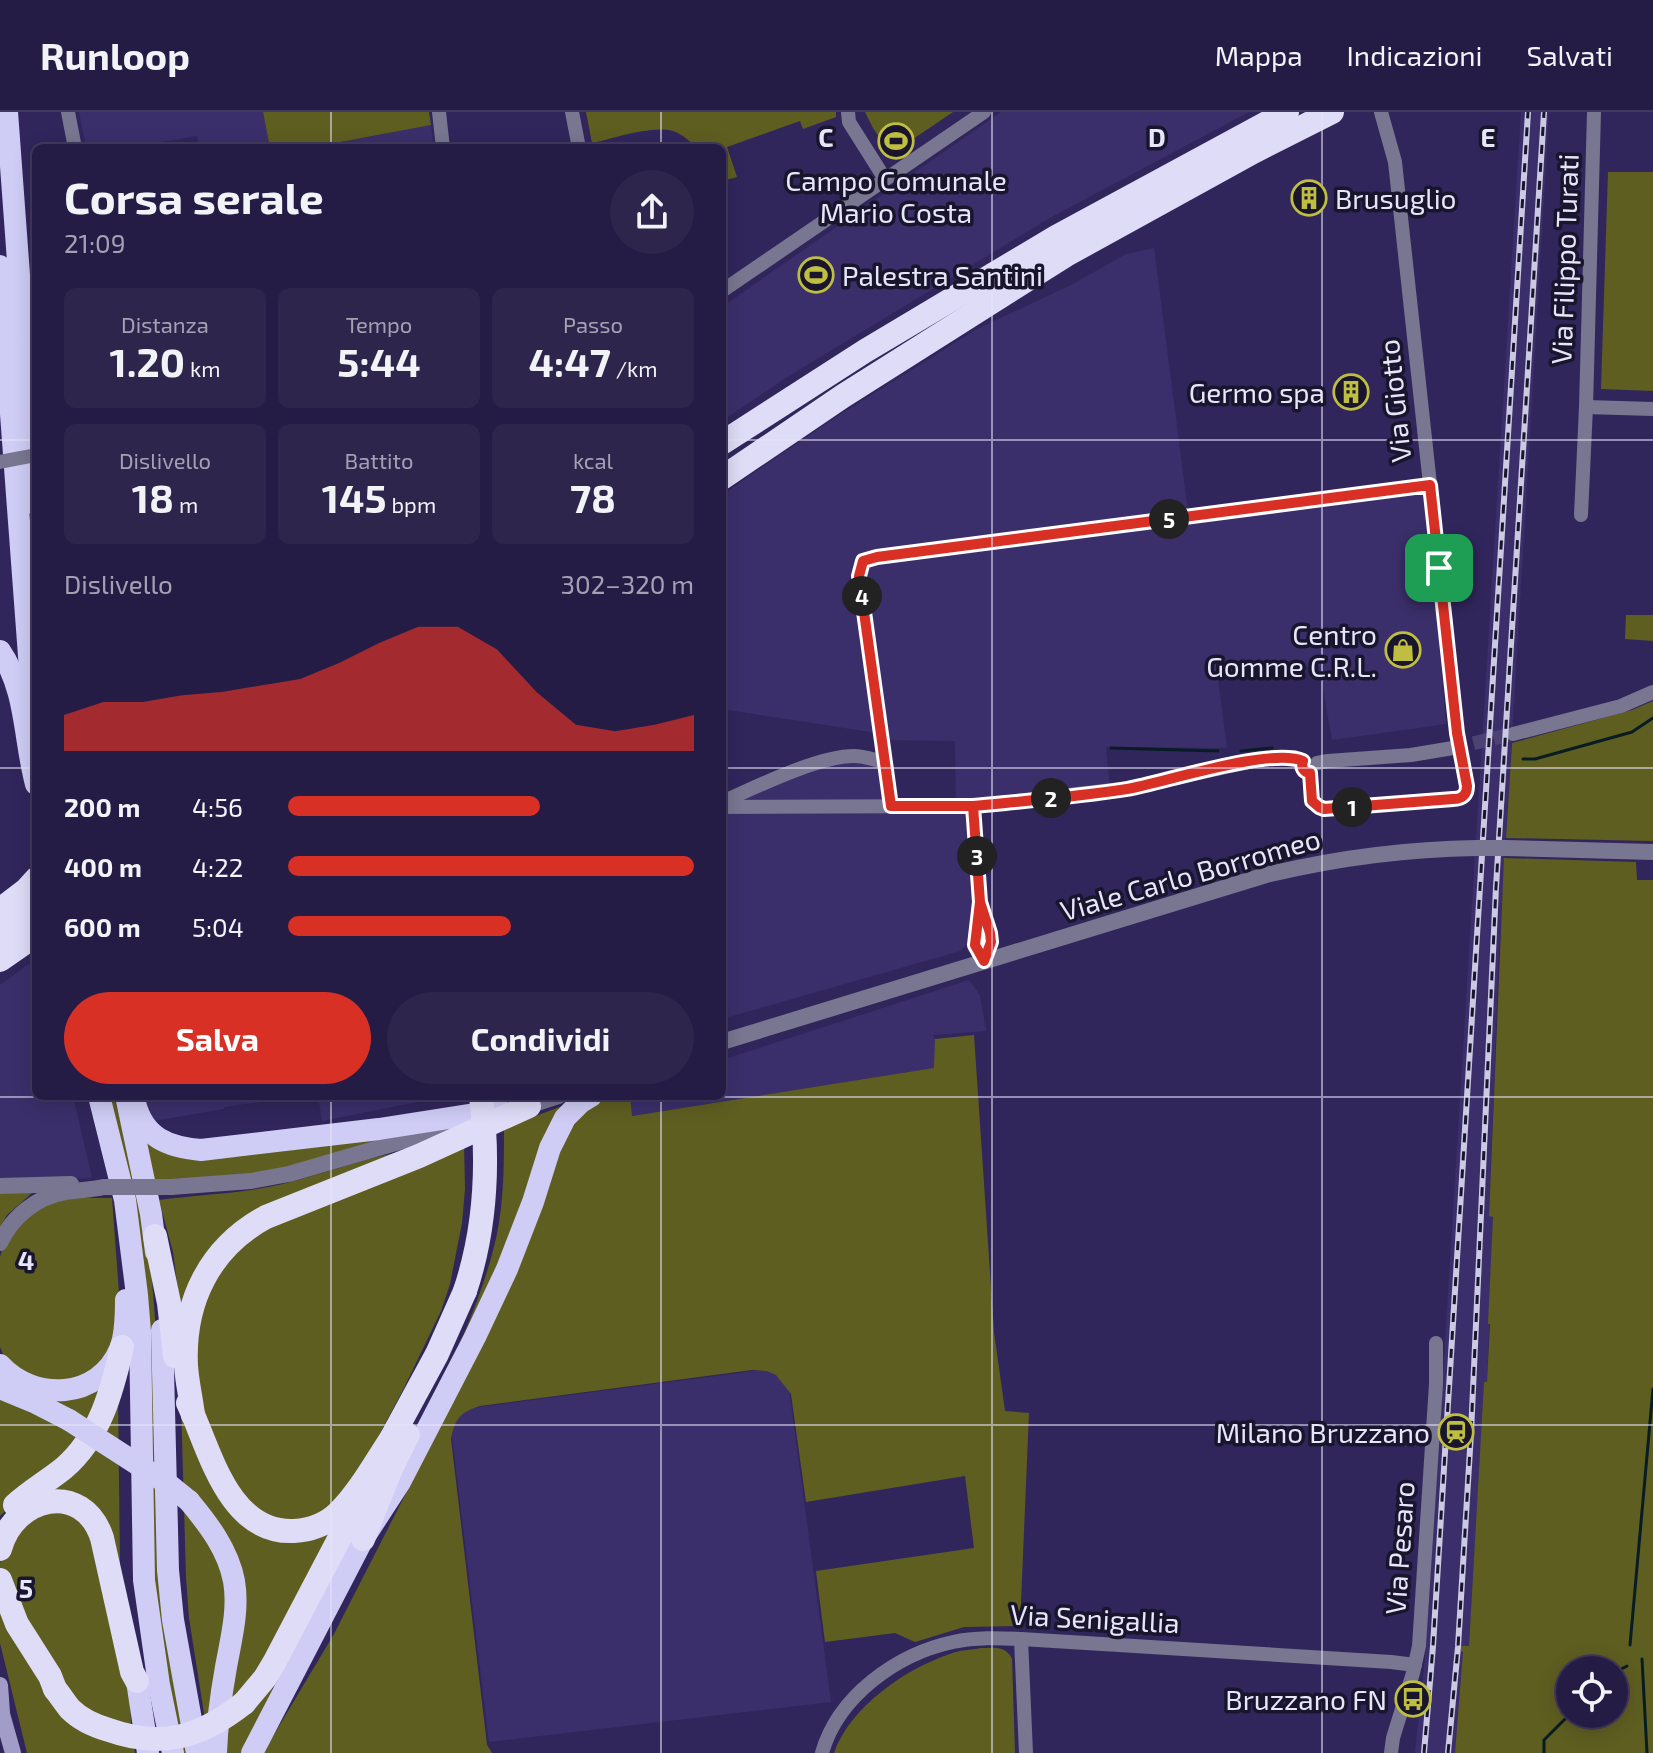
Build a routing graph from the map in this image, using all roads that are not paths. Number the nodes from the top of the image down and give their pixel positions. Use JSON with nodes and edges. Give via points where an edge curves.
{"nodes":[{"id":1,"x":7,"y":112,"type":"edge"},
{"id":2,"x":68,"y":112,"type":"edge"},
{"id":3,"x":439,"y":112,"type":"edge"},
{"id":4,"x":572,"y":112,"type":"edge"},
{"id":5,"x":848,"y":112,"type":"edge"},
{"id":6,"x":984,"y":112,"type":"edge"},
{"id":7,"x":1287,"y":112,"type":"edge"},
{"id":8,"x":1332,"y":112,"type":"edge"},
{"id":9,"x":1381,"y":112,"type":"edge"},
{"id":10,"x":1594,"y":112,"type":"edge"},
{"id":11,"x":74,"y":144,"type":"edge"},
{"id":12,"x":443,"y":144,"type":"edge"},
{"id":13,"x":578,"y":144,"type":"edge"},
{"id":14,"x":885,"y":179,"type":"junction"},
{"id":15,"x":0,"y":266,"type":"edge"},
{"id":16,"x":726,"y":288,"type":"edge"},
{"id":17,"x":1586,"y":407,"type":"junction"},
{"id":18,"x":1653,"y":409,"type":"edge"},
{"id":19,"x":726,"y":440,"type":"edge"},
{"id":20,"x":32,"y":451,"type":"edge"},
{"id":21,"x":32,"y":456,"type":"edge"},
{"id":22,"x":0,"y":462,"type":"edge"},
{"id":23,"x":726,"y":475,"type":"edge"},
{"id":24,"x":1430,"y":485,"type":"junction"},
{"id":25,"x":1581,"y":515,"type":"dead end"},
{"id":26,"x":0,"y":651,"type":"edge"},
{"id":27,"x":1653,"y":692,"type":"edge"},
{"id":28,"x":32,"y":696,"type":"edge"},
{"id":29,"x":1513,"y":734,"type":"tunnel mouth"},
{"id":30,"x":1455,"y":740,"type":"junction"},
{"id":31,"x":885,"y":762,"type":"junction"},
{"id":32,"x":1310,"y":766,"type":"junction"},
{"id":33,"x":32,"y":770,"type":"edge"},
{"id":34,"x":726,"y":802,"type":"edge"},
{"id":35,"x":726,"y":804,"type":"edge"},
{"id":36,"x":891,"y":806,"type":"junction"},
{"id":37,"x":973,"y":806,"type":"junction"},
{"id":38,"x":1653,"y":852,"type":"edge"},
{"id":39,"x":32,"y":883,"type":"edge"},
{"id":40,"x":0,"y":910,"type":"edge"},
{"id":41,"x":32,"y":920,"type":"edge"},
{"id":42,"x":32,"y":921,"type":"edge"},
{"id":43,"x":0,"y":934,"type":"edge"},
{"id":44,"x":32,"y":952,"type":"edge"},
{"id":45,"x":0,"y":960,"type":"edge"},
{"id":46,"x":984,"y":961,"type":"junction"},
{"id":47,"x":0,"y":974,"type":"edge"},
{"id":48,"x":726,"y":1041,"type":"edge"},
{"id":49,"x":100,"y":1100,"type":"edge"},
{"id":50,"x":127,"y":1100,"type":"edge"},
{"id":51,"x":135,"y":1100,"type":"edge"},
{"id":52,"x":481,"y":1100,"type":"edge"},
{"id":53,"x":547,"y":1100,"type":"edge"},
{"id":54,"x":584,"y":1100,"type":"edge"},
{"id":55,"x":529,"y":1106,"type":"junction"},
{"id":56,"x":5,"y":1186,"type":"edge"},
{"id":57,"x":104,"y":1187,"type":"junction"},
{"id":58,"x":128,"y":1223,"type":"junction"},
{"id":59,"x":155,"y":1236,"type":"junction"},
{"id":60,"x":0,"y":1243,"type":"edge"},
{"id":61,"x":465,"y":1291,"type":"junction"},
{"id":62,"x":1436,"y":1343,"type":"dead end"},
{"id":63,"x":122,"y":1347,"type":"junction"},
{"id":64,"x":0,"y":1365,"type":"edge"},
{"id":65,"x":0,"y":1388,"type":"edge"},
{"id":66,"x":193,"y":1415,"type":"junction"},
{"id":67,"x":393,"y":1436,"type":"junction"},
{"id":68,"x":0,"y":1522,"type":"edge"},
{"id":69,"x":363,"y":1539,"type":"junction"},
{"id":70,"x":0,"y":1549,"type":"edge"},
{"id":71,"x":0,"y":1580,"type":"edge"},
{"id":72,"x":0,"y":1599,"type":"edge"},
{"id":73,"x":1021,"y":1639,"type":"junction"},
{"id":74,"x":1415,"y":1665,"type":"junction"},
{"id":75,"x":137,"y":1681,"type":"joint"},
{"id":76,"x":0,"y":1685,"type":"edge"},
{"id":77,"x":55,"y":1689,"type":"junction"},
{"id":78,"x":1,"y":1711,"type":"edge"},
{"id":79,"x":13,"y":1753,"type":"edge"},
{"id":80,"x":148,"y":1753,"type":"edge"},
{"id":81,"x":173,"y":1753,"type":"edge"},
{"id":82,"x":197,"y":1753,"type":"edge"},
{"id":83,"x":216,"y":1753,"type":"edge"},
{"id":84,"x":252,"y":1753,"type":"edge"},
{"id":85,"x":822,"y":1753,"type":"edge"},
{"id":86,"x":1026,"y":1753,"type":"edge"},
{"id":87,"x":1391,"y":1753,"type":"edge"}],
"edges":[{"from":1,"to":20,"type":"highway"},
{"from":2,"to":11,"type":"street"},
{"from":3,"to":12,"type":"street"},
{"from":4,"to":13,"type":"street"},
{"from":5,"to":14,"type":"street"},
{"from":6,"to":14,"type":"street"},
{"from":7,"to":19,"type":"highway","via":[[1056,237]]},
{"from":8,"to":23,"type":"highway","via":[[1066,255]]},
{"from":9,"to":24,"type":"street","name":"Via Giotto","via":[[1395,162]]},
{"from":10,"to":17,"type":"street","name":"Via Filippo Turati"},
{"from":14,"to":16,"type":"street"},
{"from":15,"to":28,"type":"highway"},
{"from":17,"to":18,"type":"street"},
{"from":17,"to":25,"type":"street","name":"Via Filippo Turati"},
{"from":21,"to":22,"type":"street","bridge":true},
{"from":24,"to":30,"type":"street","name":"Via Giotto"},
{"from":24,"to":31,"type":"street","via":[[863,561],[859,576]]},
{"from":26,"to":33,"type":"highway","via":[[18,687]]},
{"from":27,"to":29,"type":"street","via":[[1621,706]]},
{"from":30,"to":32,"type":"street","via":[[1431,753]]},
{"from":30,"to":32,"type":"street","name":"Via Giotto","via":[[1467,786],[1466,794],[1457,799],[1324,809],[1312,801]]},
{"from":31,"to":34,"type":"street","via":[[837,758]]},
{"from":31,"to":36,"type":"street"},
{"from":32,"to":37,"type":"street","via":[[1283,757],[1130,788]]},
{"from":35,"to":36,"type":"street"},
{"from":36,"to":37,"type":"street"},
{"from":37,"to":46,"type":"street","via":[[980,902],[991,942]]},
{"from":38,"to":46,"type":"street","name":"Viale Carlo Borromeo","bridge":true,"via":[[1477,848],[1375,854],[1266,875]]},
{"from":39,"to":40,"type":"highway"},
{"from":41,"to":43,"type":"highway"},
{"from":42,"to":45,"type":"highway"},
{"from":44,"to":47,"type":"highway"},
{"from":46,"to":48,"type":"street","name":"Viale Carlo Borromeo"},
{"from":49,"to":58,"type":"highway"},
{"from":50,"to":59,"type":"highway"},
{"from":51,"to":55,"type":"highway","via":[[153,1135],[181,1148],[201,1150]]},
{"from":52,"to":61,"type":"highway","bridge":true,"via":[[486,1174],[478,1242]]},
{"from":53,"to":55,"type":"street"},
{"from":54,"to":69,"type":"highway","via":[[565,1118],[481,1324],[400,1482]]},
{"from":55,"to":57,"type":"street","bridge":true,"via":[[289,1174],[171,1187]]},
{"from":55,"to":66,"type":"highway","via":[[266,1217],[229,1243],[212,1264],[191,1308],[186,1368]]},
{"from":56,"to":57,"type":"street"},
{"from":57,"to":60,"type":"street","via":[[60,1193],[35,1204],[12,1223]]},
{"from":58,"to":63,"type":"highway"},
{"from":58,"to":81,"type":"highway","via":[[140,1332],[144,1580]]},
{"from":59,"to":66,"type":"highway","via":[[178,1375]]},
{"from":59,"to":82,"type":"highway","via":[[164,1358],[168,1570]]},
{"from":61,"to":67,"type":"highway"},
{"from":61,"to":69,"type":"highway","via":[[441,1371],[390,1471]]},
{"from":62,"to":74,"type":"street","name":"Via Pesaro"},
{"from":63,"to":64,"type":"highway","via":[[100,1376],[73,1389],[45,1391],[17,1380]]},
{"from":63,"to":68,"type":"highway","via":[[101,1419],[83,1447]]},
{"from":65,"to":83,"type":"highway","bridge":true,"via":[[69,1420],[168,1484],[216,1536],[235,1590]]},
{"from":66,"to":67,"type":"highway","via":[[236,1502],[256,1522],[282,1531],[312,1528],[337,1514]]},
{"from":67,"to":77,"type":"highway","bridge":true,"via":[[265,1678],[244,1703],[210,1727],[153,1739],[96,1726],[72,1711]]},
{"from":69,"to":84,"type":"highway"},
{"from":70,"to":75,"type":"highway","via":[[14,1522],[38,1504],[66,1503],[90,1516],[102,1538]]},
{"from":71,"to":77,"type":"highway","via":[[17,1624]]},
{"from":72,"to":77,"type":"highway","via":[[19,1643]]},
{"from":73,"to":74,"type":"street","name":"Via Senigallia"},
{"from":73,"to":85,"type":"street","name":"Via Senigallia","via":[[964,1640],[907,1657],[846,1706]]},
{"from":73,"to":86,"type":"street"},
{"from":74,"to":87,"type":"street","name":"Via Pesaro"},
{"from":75,"to":80,"type":"highway"},
{"from":76,"to":78,"type":"main road"},
{"from":78,"to":79,"type":"main road"}]}
